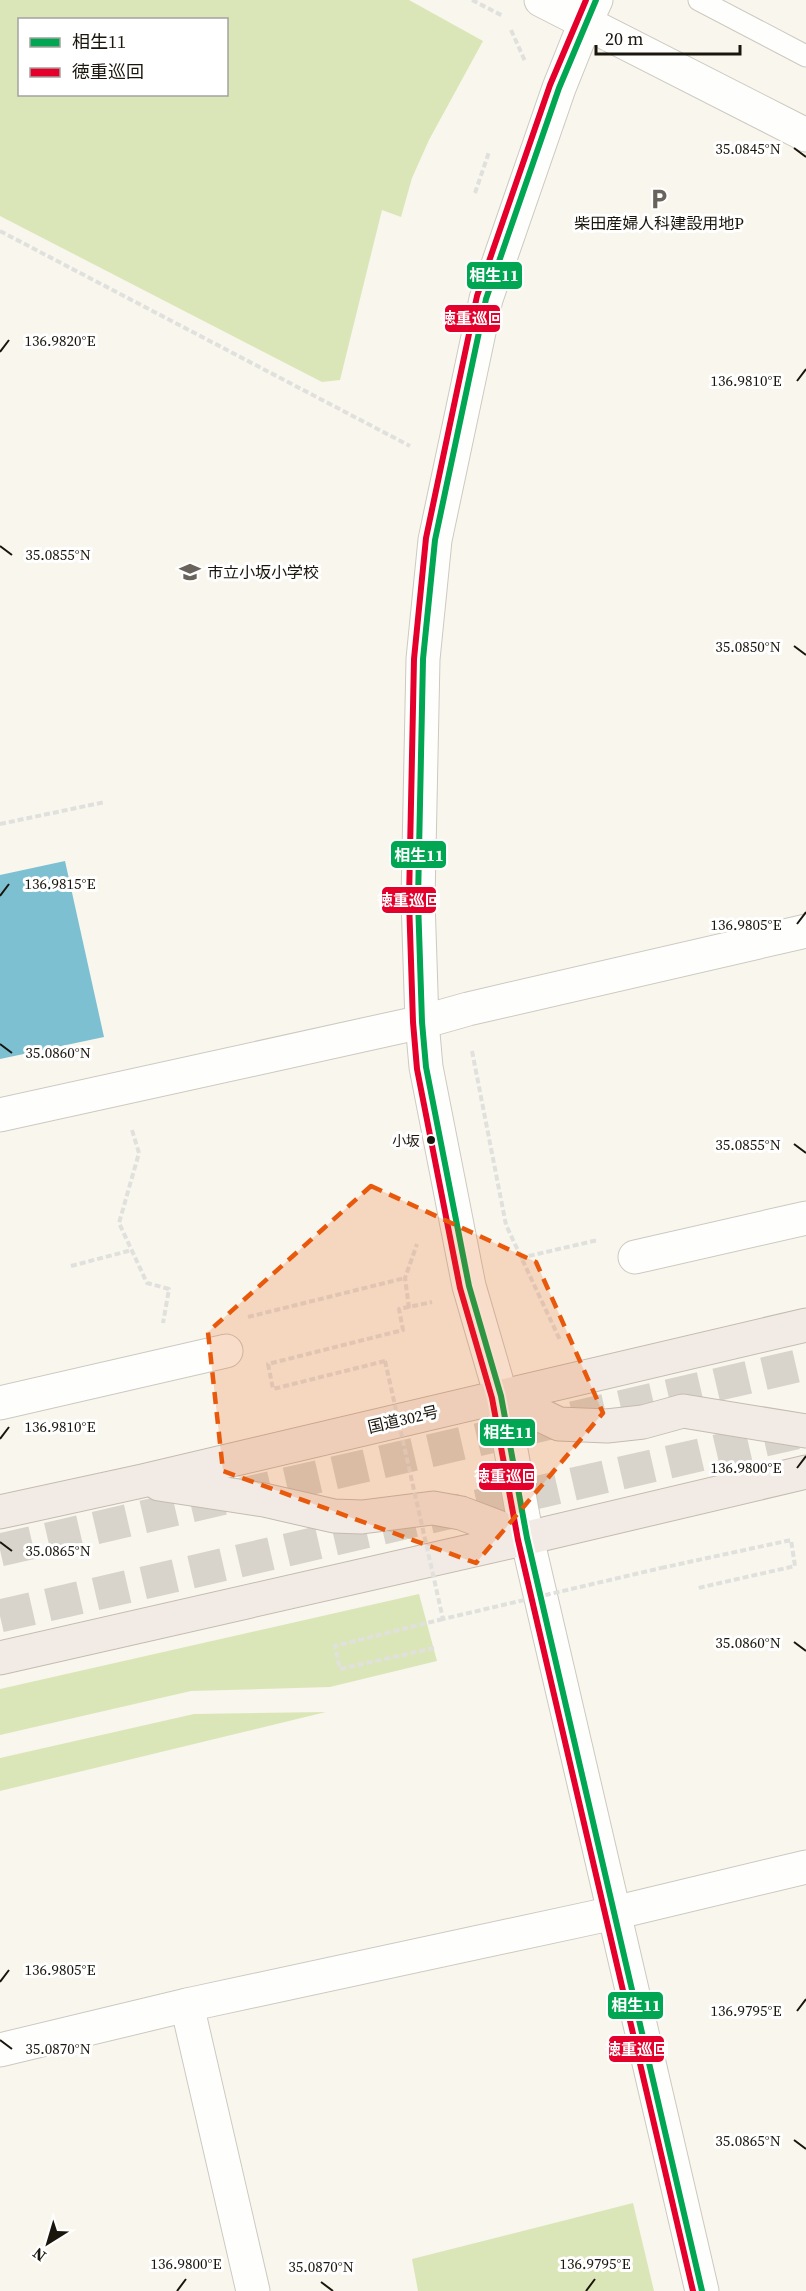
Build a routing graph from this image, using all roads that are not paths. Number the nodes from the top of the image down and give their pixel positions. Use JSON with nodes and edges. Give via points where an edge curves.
{"nodes":[{"id":1,"x":541,"y":0,"type":"edge"},
{"id":2,"x":699,"y":0,"type":"edge"},
{"id":3,"x":591,"y":11,"type":"edge"},
{"id":4,"x":806,"y":56,"type":"edge"},
{"id":5,"x":806,"y":135,"type":"edge"},
{"id":6,"x":806,"y":932,"type":"edge"},
{"id":7,"x":422,"y":1022,"type":"junction"},
{"id":8,"x":0,"y":1115,"type":"edge"},
{"id":9,"x":806,"y":1218,"type":"edge"},
{"id":10,"x":635,"y":1257,"type":"dead end"},
{"id":11,"x":806,"y":1325,"type":"edge"},
{"id":12,"x":226,"y":1351,"type":"dead end"},
{"id":13,"x":501,"y":1396,"type":"junction"},
{"id":14,"x":0,"y":1403,"type":"edge"},
{"id":15,"x":806,"y":1431,"type":"edge"},
{"id":16,"x":806,"y":1472,"type":"edge"},
{"id":17,"x":142,"y":1481,"type":"junction"},
{"id":18,"x":0,"y":1512,"type":"edge"},
{"id":19,"x":527,"y":1539,"type":"junction"},
{"id":20,"x":0,"y":1658,"type":"edge"},
{"id":21,"x":806,"y":1867,"type":"edge"},
{"id":22,"x":614,"y":1913,"type":"junction"},
{"id":23,"x":187,"y":2005,"type":"junction"},
{"id":24,"x":0,"y":2050,"type":"edge"},
{"id":25,"x":253,"y":2291,"type":"edge"},
{"id":26,"x":702,"y":2291,"type":"edge"}],
"edges":[{"from":1,"to":3,"type":"street"},
{"from":2,"to":4,"type":"lane"},
{"from":3,"to":5,"type":"street"},
{"from":3,"to":7,"type":"street","via":[[559,88],[486,299],[435,540],[423,682],[418,900]]},
{"from":6,"to":7,"type":"street"},
{"from":7,"to":8,"type":"street"},
{"from":7,"to":13,"type":"street","via":[[426,1067],[470,1286]]},
{"from":9,"to":10,"type":"street"},
{"from":11,"to":13,"type":"highway","name":"国道302号"},
{"from":12,"to":14,"type":"street"},
{"from":13,"to":15,"type":"highway","via":[[559,1424],[607,1426],[643,1422],[683,1411]]},
{"from":13,"to":17,"type":"highway","name":"国道302号"},
{"from":13,"to":19,"type":"street"},
{"from":16,"to":19,"type":"highway"},
{"from":17,"to":18,"type":"highway","name":"国道302号"},
{"from":17,"to":19,"type":"highway","via":[[264,1500],[334,1516],[362,1517],[433,1508],[461,1513]]},
{"from":19,"to":20,"type":"highway"},
{"from":19,"to":22,"type":"street"},
{"from":21,"to":22,"type":"street"},
{"from":22,"to":23,"type":"street"},
{"from":22,"to":26,"type":"street"},
{"from":23,"to":24,"type":"street"},
{"from":23,"to":25,"type":"street"}]}
